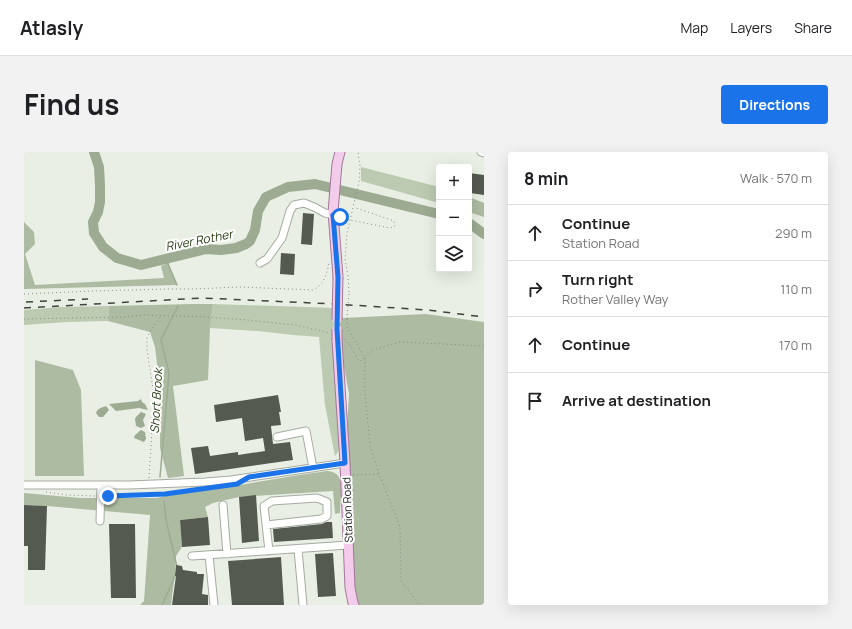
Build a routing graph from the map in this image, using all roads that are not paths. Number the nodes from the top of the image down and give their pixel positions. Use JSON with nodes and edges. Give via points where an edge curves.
{"nodes":[{"id":1,"x":340,"y":152,"type":"edge"},
{"id":2,"x":481,"y":152,"type":"edge"},
{"id":3,"x":484,"y":153,"type":"edge"},
{"id":4,"x":333,"y":215,"type":"junction"},
{"id":5,"x":260,"y":263,"type":"dead end"},
{"id":6,"x":277,"y":437,"type":"dead end"},
{"id":7,"x":345,"y":463,"type":"junction"},
{"id":8,"x":313,"y":468,"type":"junction"},
{"id":9,"x":24,"y":485,"type":"edge"},
{"id":10,"x":101,"y":485,"type":"junction"},
{"id":11,"x":223,"y":505,"type":"dead end"},
{"id":12,"x":100,"y":521,"type":"dead end"},
{"id":13,"x":266,"y":525,"type":"junction"},
{"id":14,"x":348,"y":545,"type":"junction"},
{"id":15,"x":298,"y":549,"type":"junction"},
{"id":16,"x":269,"y":551,"type":"junction"},
{"id":17,"x":227,"y":554,"type":"junction"},
{"id":18,"x":209,"y":555,"type":"junction"},
{"id":19,"x":192,"y":556,"type":"dead end"},
{"id":20,"x":214,"y":605,"type":"edge"},
{"id":21,"x":303,"y":605,"type":"edge"},
{"id":22,"x":354,"y":605,"type":"edge"}],
"edges":[{"from":1,"to":4,"type":"main road","name":"Station Road"},
{"from":2,"to":3,"type":"street"},
{"from":4,"to":5,"type":"street","via":[[304,203],[294,205],[282,238],[267,259]]},
{"from":4,"to":7,"type":"main road","name":"Station Road","bridge":true},
{"from":6,"to":8,"type":"street","via":[[306,431]]},
{"from":7,"to":8,"type":"street"},
{"from":7,"to":14,"type":"main road","name":"Station Road"},
{"from":8,"to":10,"type":"street","via":[[218,481]]},
{"from":9,"to":10,"type":"street"},
{"from":10,"to":12,"type":"street"},
{"from":11,"to":17,"type":"street"},
{"from":13,"to":13,"type":"street","via":[[264,506],[272,501],[317,498],[327,502],[327,516],[321,519]]},
{"from":13,"to":16,"type":"street"},
{"from":14,"to":15,"type":"street"},
{"from":14,"to":22,"type":"main road","name":"Station Road","via":[[350,588]]},
{"from":15,"to":16,"type":"street"},
{"from":15,"to":21,"type":"street"},
{"from":16,"to":17,"type":"street"},
{"from":17,"to":18,"type":"street"},
{"from":18,"to":19,"type":"street"},
{"from":18,"to":20,"type":"street"}]}
